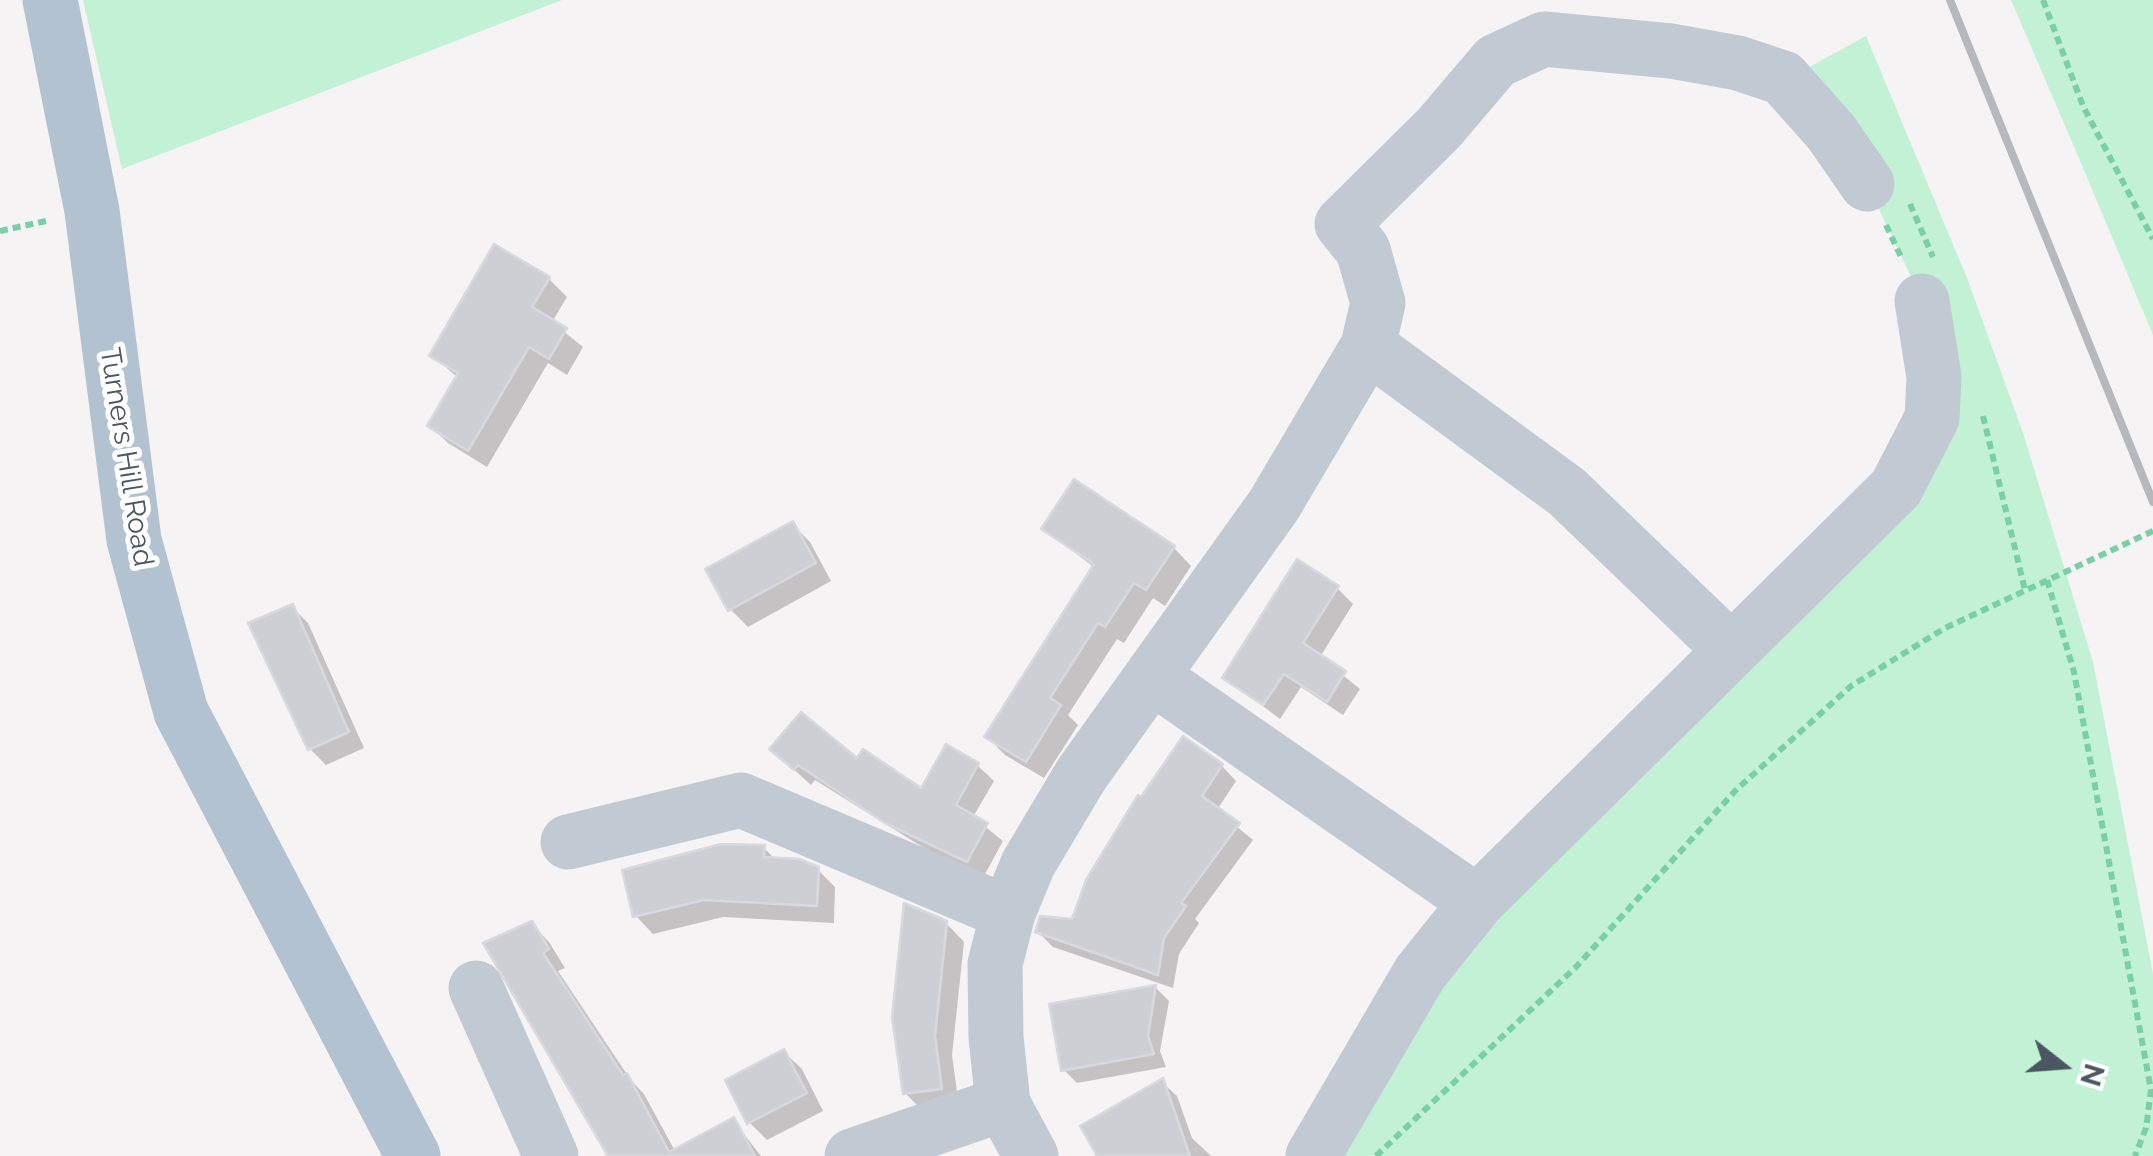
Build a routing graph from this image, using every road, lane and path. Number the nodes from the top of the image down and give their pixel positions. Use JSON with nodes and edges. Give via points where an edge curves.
{"nodes":[{"id":1,"x":50,"y":0,"type":"edge"},
{"id":2,"x":2044,"y":0,"type":"edge"},
{"id":3,"x":1867,"y":184,"type":"joint"},
{"id":4,"x":2153,"y":239,"type":"edge"},
{"id":5,"x":1922,"y":300,"type":"joint"},
{"id":6,"x":1368,"y":346,"type":"junction"},
{"id":7,"x":2153,"y":531,"type":"edge"},
{"id":8,"x":2048,"y":580,"type":"junction"},
{"id":9,"x":1730,"y":649,"type":"junction"},
{"id":10,"x":1154,"y":678,"type":"junction"},
{"id":11,"x":568,"y":842,"type":"dead end"},
{"id":12,"x":1477,"y":902,"type":"junction"},
{"id":13,"x":1008,"y":913,"type":"junction"},
{"id":14,"x":476,"y":988,"type":"dead end"},
{"id":15,"x":1003,"y":1104,"type":"junction"},
{"id":16,"x":414,"y":1156,"type":"edge"},
{"id":17,"x":552,"y":1156,"type":"edge"},
{"id":18,"x":852,"y":1156,"type":"edge"},
{"id":19,"x":1031,"y":1156,"type":"edge"},
{"id":20,"x":1314,"y":1156,"type":"edge"},
{"id":21,"x":1376,"y":1156,"type":"edge"},
{"id":22,"x":2136,"y":1156,"type":"edge"}],
"edges":[{"from":1,"to":16,"type":"main road","name":"Turners Hill Road","via":[[92,210],[134,540],[181,712]]},
{"from":2,"to":4,"type":"path","via":[[2083,106]]},
{"from":3,"to":5,"type":"path"},
{"from":3,"to":6,"type":"street","via":[[1783,78],[1688,54],[1544,39],[1496,61],[1342,224],[1363,250],[1378,304]]},
{"from":5,"to":9,"type":"street","via":[[1934,377],[1932,418],[1896,488]]},
{"from":6,"to":9,"type":"street","via":[[1566,492]]},
{"from":6,"to":10,"type":"street","via":[[1274,505]]},
{"from":7,"to":8,"type":"path"},
{"from":8,"to":21,"type":"path","via":[[1945,628],[1851,686],[1736,790],[1576,967]]},
{"from":8,"to":22,"type":"path","via":[[2074,672],[2150,1090]]},
{"from":9,"to":12,"type":"street"},
{"from":10,"to":12,"type":"street"},
{"from":10,"to":13,"type":"street","via":[[1081,775],[1028,864]]},
{"from":11,"to":13,"type":"street","via":[[741,800]]},
{"from":12,"to":20,"type":"street","via":[[1420,973]]},
{"from":13,"to":15,"type":"street","via":[[995,964]]},
{"from":14,"to":17,"type":"street"},
{"from":15,"to":18,"type":"street"},
{"from":15,"to":19,"type":"street"}]}
